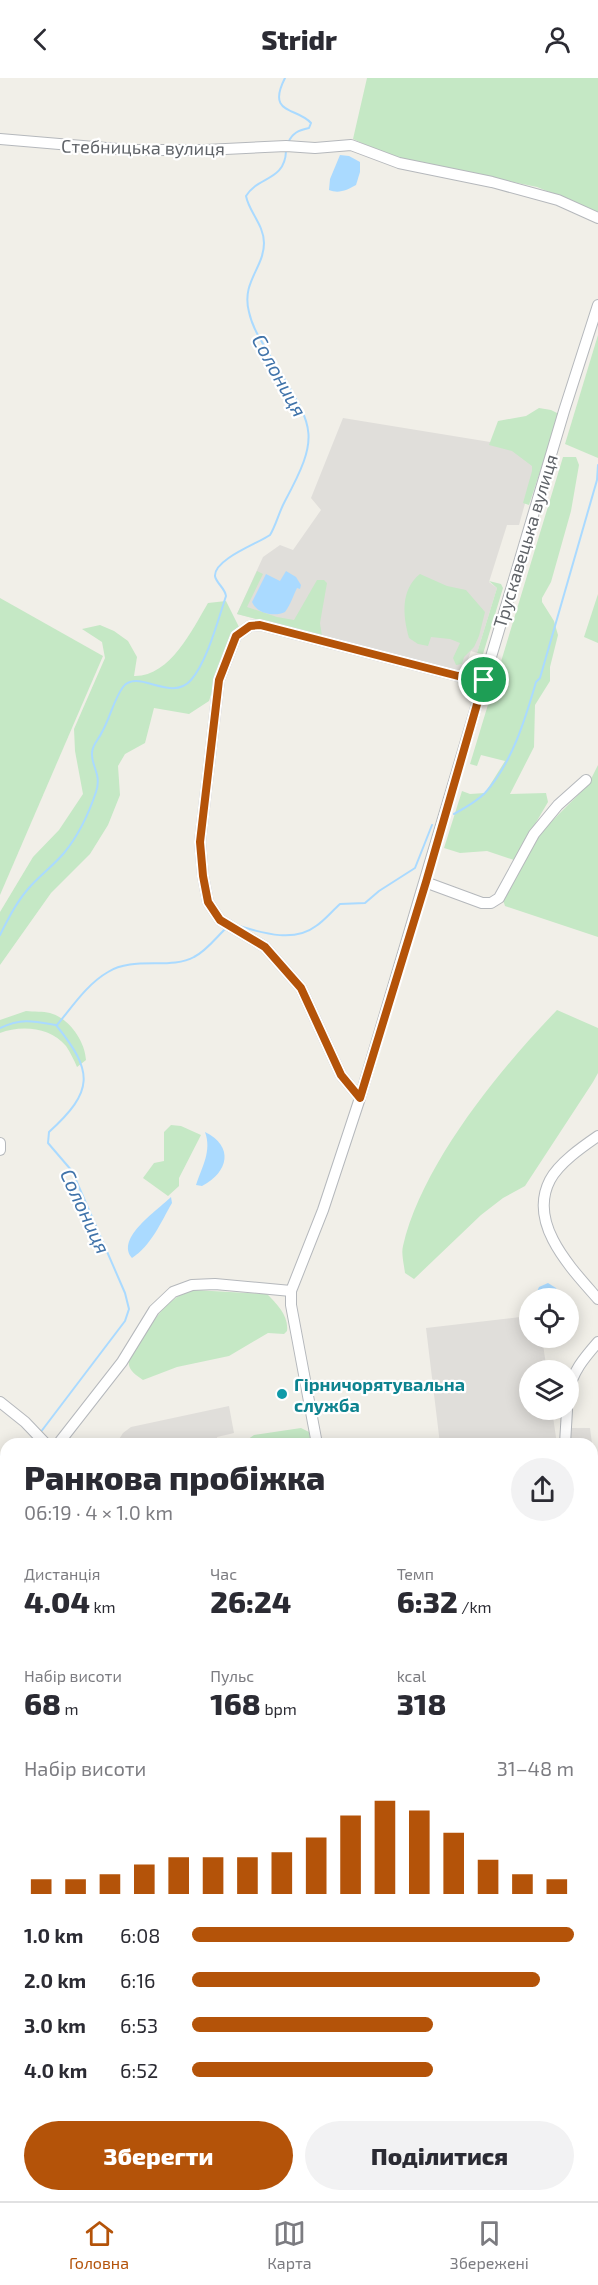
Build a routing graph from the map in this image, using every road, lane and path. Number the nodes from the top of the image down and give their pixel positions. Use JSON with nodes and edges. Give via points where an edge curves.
{"nodes":[{"id":1,"x":0,"y":139,"type":"edge"},
{"id":2,"x":598,"y":218,"type":"edge"},
{"id":3,"x":598,"y":305,"type":"edge"},
{"id":4,"x":484,"y":680,"type":"junction"},
{"id":5,"x":586,"y":780,"type":"dead end"},
{"id":6,"x":426,"y":882,"type":"junction"},
{"id":7,"x":360,"y":1098,"type":"junction"},
{"id":8,"x":598,"y":1136,"type":"edge"},
{"id":9,"x":0,"y":1143,"type":"edge"},
{"id":10,"x":0,"y":1150,"type":"edge"},
{"id":11,"x":291,"y":1291,"type":"junction"},
{"id":12,"x":598,"y":1299,"type":"edge"},
{"id":13,"x":598,"y":1341,"type":"edge"},
{"id":14,"x":579,"y":1366,"type":"edge"},
{"id":15,"x":0,"y":1402,"type":"edge"},
{"id":16,"x":566,"y":1420,"type":"edge"},
{"id":17,"x":41,"y":1438,"type":"edge"},
{"id":18,"x":63,"y":1438,"type":"edge"},
{"id":19,"x":316,"y":1438,"type":"edge"},
{"id":20,"x":565,"y":1438,"type":"edge"}],
"edges":[{"from":1,"to":2,"type":"street","name":"Стебницька вулиця","via":[[130,150],[351,145],[399,164],[492,182],[558,201]]},
{"from":3,"to":4,"type":"street","name":"Трускавецька вулиця"},
{"from":4,"to":6,"type":"street","name":"Трускавецька вулиця"},
{"from":4,"to":7,"type":"street","via":[[260,625],[250,626],[236,636],[219,680],[200,842],[208,902],[220,920],[265,947],[293,977],[341,1075]]},
{"from":5,"to":6,"type":"street","via":[[534,834],[499,898],[482,903]]},
{"from":6,"to":7,"type":"street","name":"Трускавецька вулиця"},
{"from":7,"to":11,"type":"street","name":"Трускавецька вулиця"},
{"from":8,"to":12,"type":"street","via":[[565,1162],[550,1180],[543,1204],[561,1255]]},
{"from":9,"to":10,"type":"street"},
{"from":11,"to":18,"type":"street","via":[[192,1284],[173,1292],[154,1310],[122,1362]]},
{"from":11,"to":19,"type":"street","name":"Трускавецька вулиця"},
{"from":13,"to":14,"type":"street"},
{"from":15,"to":17,"type":"street"},
{"from":16,"to":20,"type":"street"}]}
